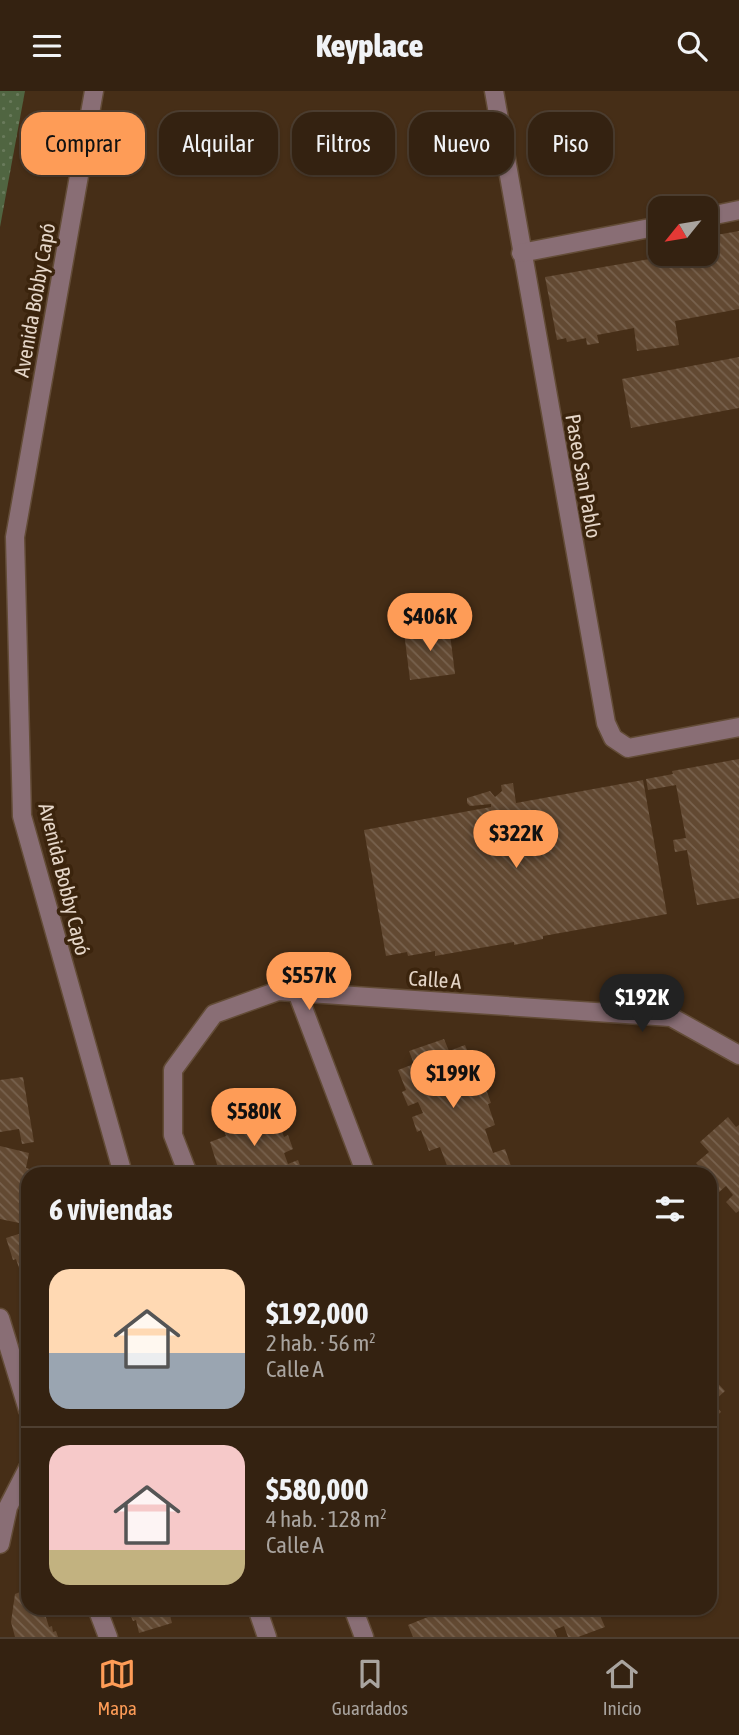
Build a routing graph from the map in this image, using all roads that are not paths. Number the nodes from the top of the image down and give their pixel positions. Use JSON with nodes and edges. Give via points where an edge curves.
{"nodes":[{"id":1,"x":94,"y":91,"type":"edge"},
{"id":2,"x":494,"y":91,"type":"edge"},
{"id":3,"x":739,"y":210,"type":"edge"},
{"id":4,"x":718,"y":214,"type":"edge"},
{"id":5,"x":648,"y":228,"type":"edge"},
{"id":6,"x":521,"y":253,"type":"junction"},
{"id":7,"x":739,"y":727,"type":"edge"},
{"id":8,"x":297,"y":992,"type":"junction"},
{"id":9,"x":739,"y":1055,"type":"edge"},
{"id":10,"x":120,"y":1167,"type":"edge"},
{"id":11,"x":185,"y":1167,"type":"edge"},
{"id":12,"x":363,"y":1167,"type":"edge"},
{"id":13,"x":0,"y":1318,"type":"edge"},
{"id":14,"x":21,"y":1387,"type":"edge"},
{"id":15,"x":21,"y":1482,"type":"edge"},
{"id":16,"x":0,"y":1544,"type":"edge"},
{"id":17,"x":100,"y":1615,"type":"edge"},
{"id":18,"x":259,"y":1615,"type":"edge"},
{"id":19,"x":356,"y":1615,"type":"edge"},
{"id":20,"x":108,"y":1637,"type":"edge"},
{"id":21,"x":267,"y":1637,"type":"edge"},
{"id":22,"x":364,"y":1637,"type":"edge"}],
"edges":[{"from":1,"to":10,"type":"street","name":"Avenida Bobby Capó","via":[[15,537],[22,816]]},
{"from":2,"to":6,"type":"street","name":"Paseo San Pablo"},
{"from":3,"to":4,"type":"street"},
{"from":5,"to":6,"type":"street"},
{"from":6,"to":7,"type":"street","name":"Paseo San Pablo","via":[[606,723],[613,739],[628,748]]},
{"from":8,"to":9,"type":"street","name":"Calle A","via":[[671,1017]]},
{"from":8,"to":11,"type":"street","name":"Calle A","via":[[278,991],[214,1014],[173,1070],[173,1135]]},
{"from":8,"to":12,"type":"street"},
{"from":13,"to":14,"type":"street"},
{"from":15,"to":16,"type":"street","via":[[8,1507]]},
{"from":17,"to":20,"type":"street"},
{"from":18,"to":21,"type":"street"},
{"from":19,"to":22,"type":"street"}]}
